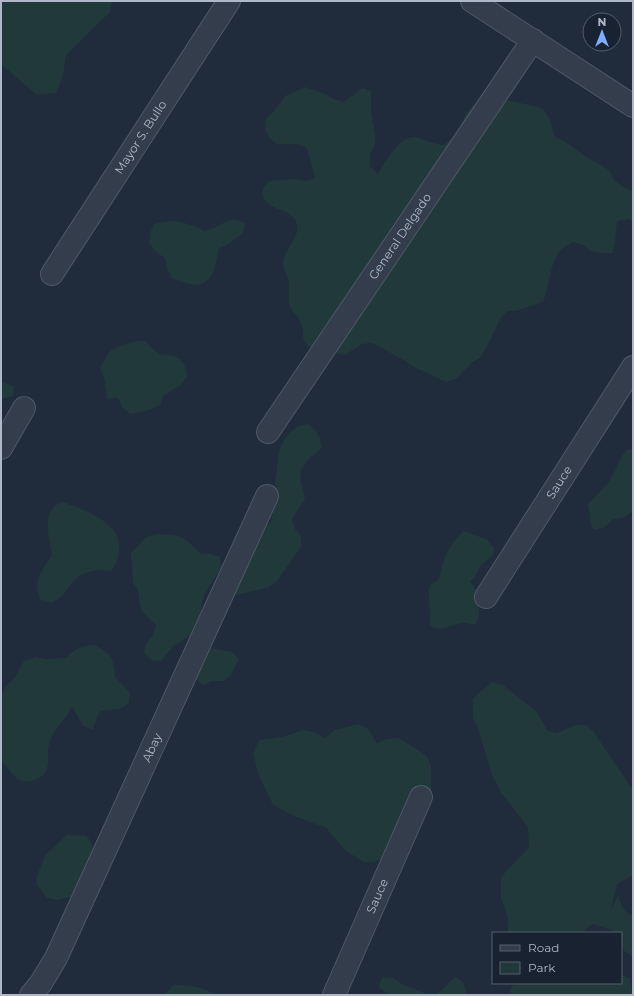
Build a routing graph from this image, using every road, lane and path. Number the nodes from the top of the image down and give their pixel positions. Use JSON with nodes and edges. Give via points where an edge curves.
{"nodes":[{"id":1,"x":229,"y":1,"type":"edge"},
{"id":2,"x":472,"y":1,"type":"edge"},
{"id":3,"x":533,"y":40,"type":"junction"},
{"id":4,"x":633,"y":106,"type":"edge"},
{"id":5,"x":52,"y":274,"type":"dead end"},
{"id":6,"x":633,"y":367,"type":"edge"},
{"id":7,"x":24,"y":408,"type":"dead end"},
{"id":8,"x":268,"y":432,"type":"dead end"},
{"id":9,"x":1,"y":448,"type":"edge"},
{"id":10,"x":267,"y":496,"type":"dead end"},
{"id":11,"x":486,"y":597,"type":"dead end"},
{"id":12,"x":421,"y":797,"type":"dead end"},
{"id":13,"x":31,"y":995,"type":"edge"},
{"id":14,"x":334,"y":995,"type":"edge"}],
"edges":[{"from":1,"to":5,"type":"street","name":"Mayor S. Bullo"},
{"from":2,"to":3,"type":"street"},
{"from":3,"to":4,"type":"street"},
{"from":3,"to":8,"type":"street","name":"General Delgado"},
{"from":6,"to":11,"type":"street","name":"Sauce"},
{"from":7,"to":9,"type":"street"},
{"from":10,"to":13,"type":"street","name":"Abay","via":[[56,958]]},
{"from":12,"to":14,"type":"street","name":"Sauce"}]}
